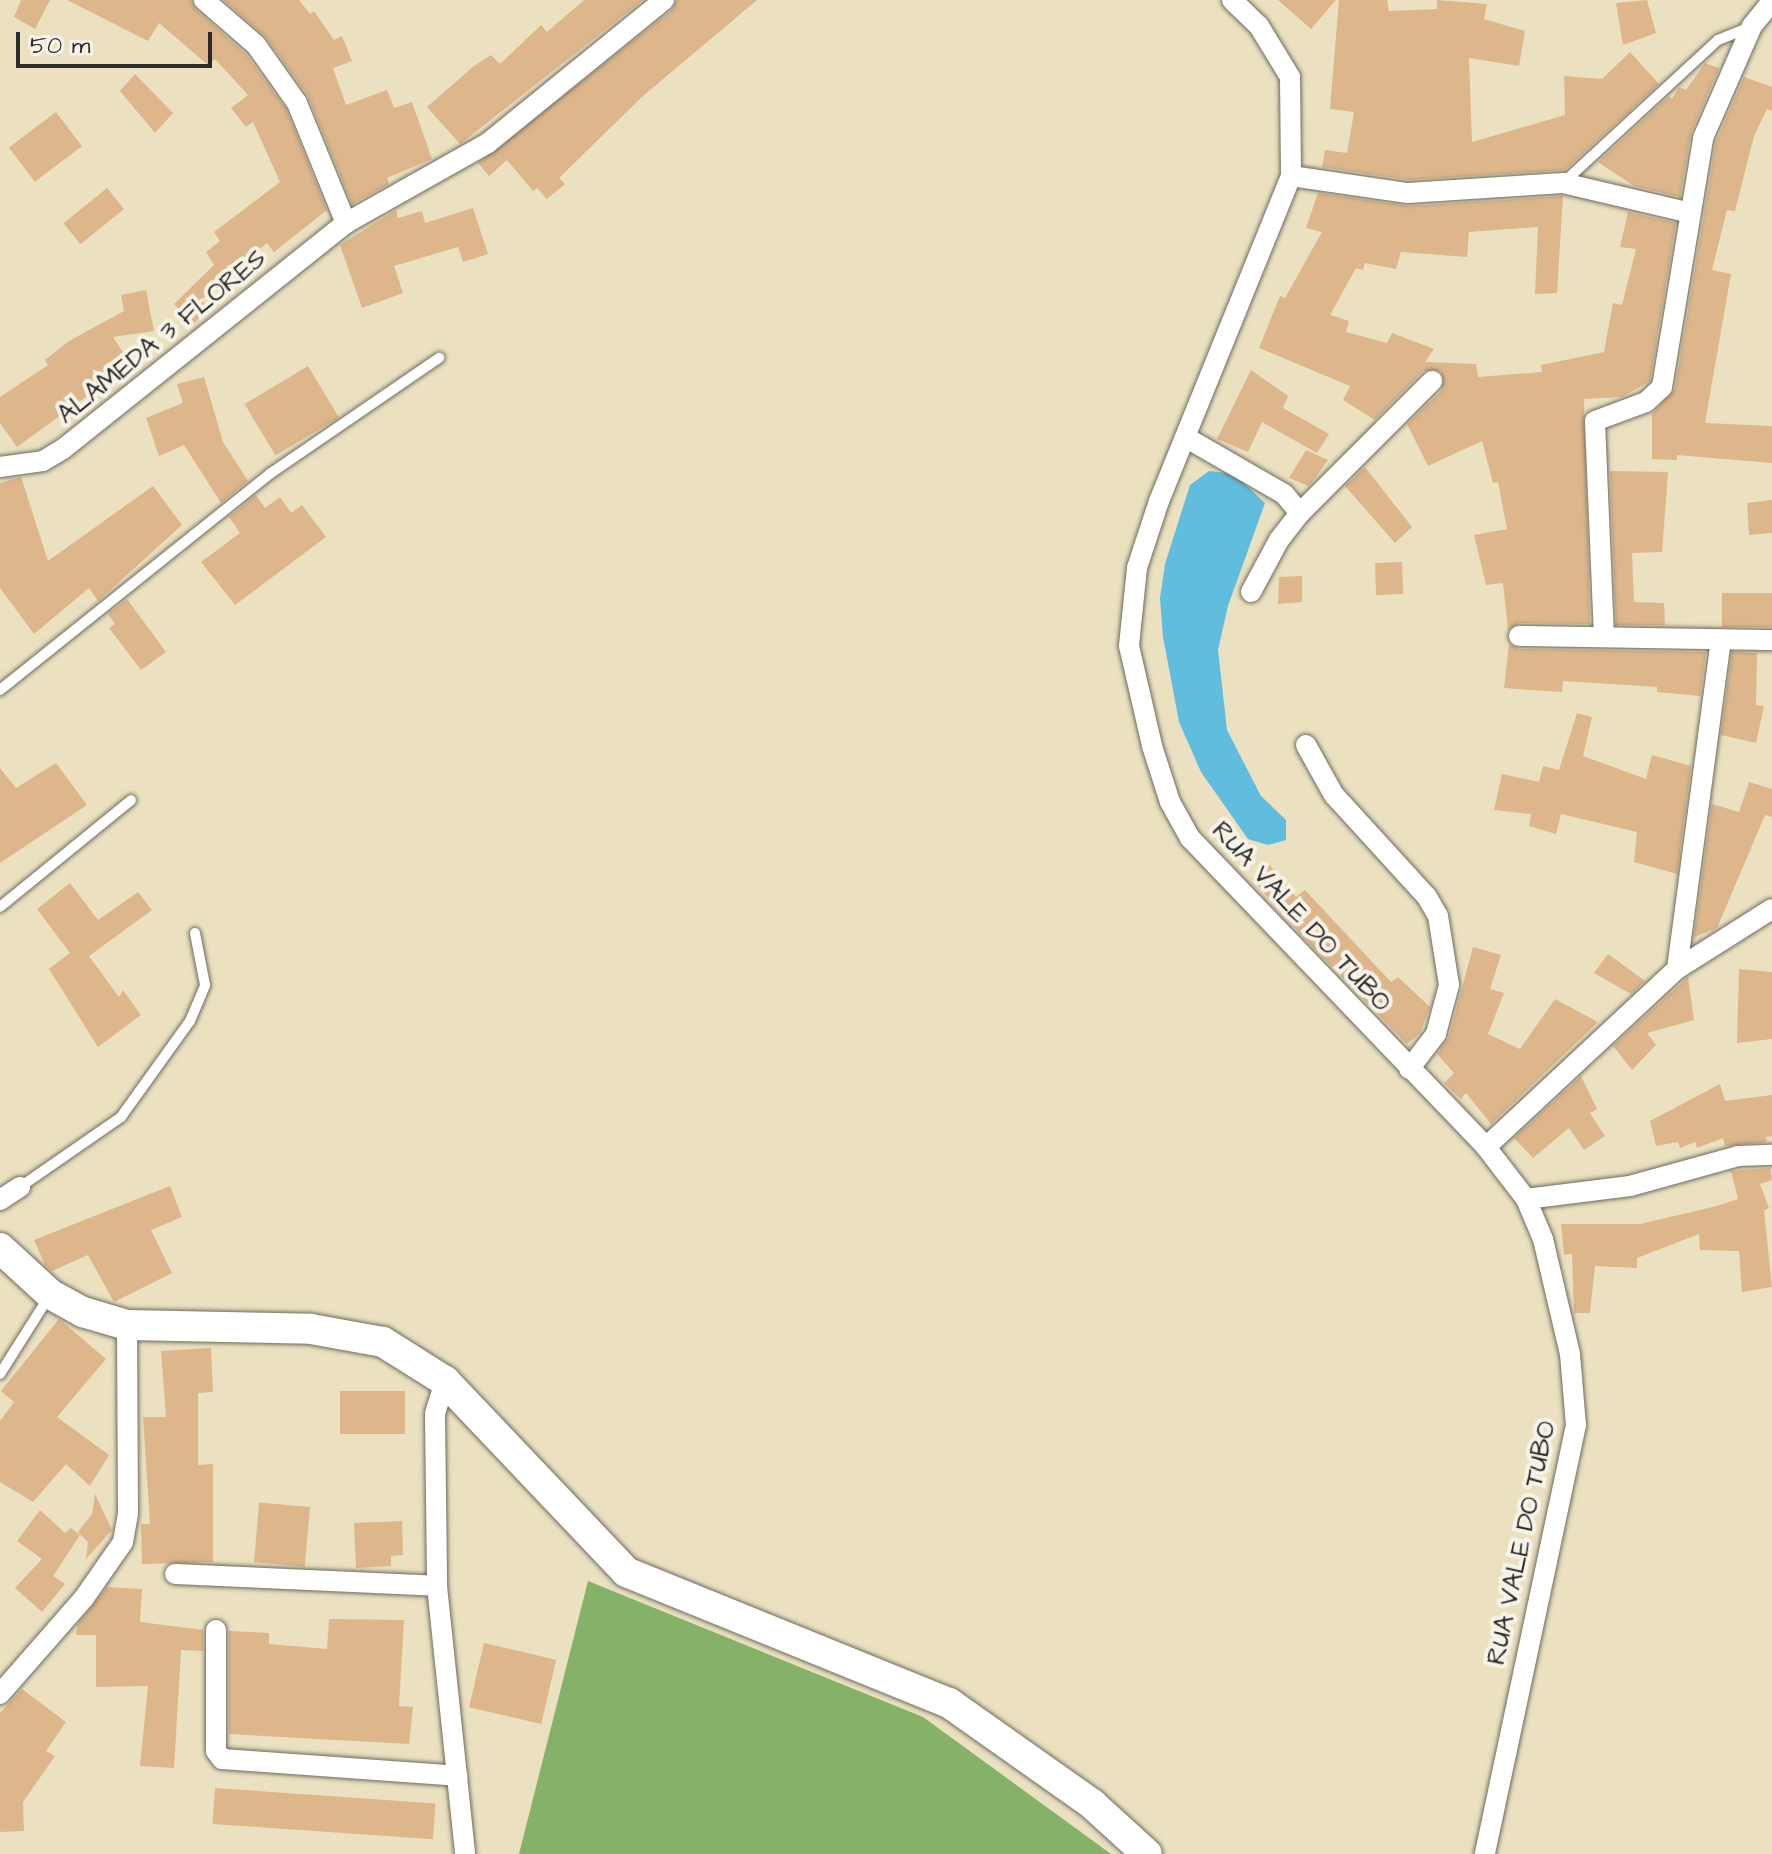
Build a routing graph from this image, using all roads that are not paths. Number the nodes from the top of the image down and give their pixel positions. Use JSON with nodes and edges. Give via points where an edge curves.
{"nodes":[{"id":1,"x":204,"y":0,"type":"edge"},
{"id":2,"x":664,"y":0,"type":"edge"},
{"id":3,"x":1232,"y":0,"type":"edge"},
{"id":4,"x":1772,"y":1,"type":"edge"},
{"id":5,"x":1752,"y":26,"type":"junction"},
{"id":6,"x":1291,"y":176,"type":"junction"},
{"id":7,"x":1563,"y":183,"type":"junction"},
{"id":8,"x":1687,"y":212,"type":"junction"},
{"id":9,"x":346,"y":223,"type":"junction"},
{"id":10,"x":439,"y":358,"type":"dead end"},
{"id":11,"x":1432,"y":381,"type":"dead end"},
{"id":12,"x":1185,"y":437,"type":"junction"},
{"id":13,"x":0,"y":467,"type":"edge"},
{"id":14,"x":1300,"y":513,"type":"junction"},
{"id":15,"x":1251,"y":592,"type":"dead end"},
{"id":16,"x":1519,"y":636,"type":"dead end"},
{"id":17,"x":1604,"y":637,"type":"junction"},
{"id":18,"x":1721,"y":640,"type":"junction"},
{"id":19,"x":1772,"y":640,"type":"edge"},
{"id":20,"x":0,"y":690,"type":"edge"},
{"id":21,"x":1306,"y":745,"type":"dead end"},
{"id":22,"x":131,"y":800,"type":"dead end"},
{"id":23,"x":0,"y":907,"type":"edge"},
{"id":24,"x":1772,"y":909,"type":"edge"},
{"id":25,"x":195,"y":933,"type":"dead end"},
{"id":26,"x":1677,"y":969,"type":"junction"},
{"id":27,"x":1409,"y":1069,"type":"junction"},
{"id":28,"x":1486,"y":1147,"type":"junction"},
{"id":29,"x":1772,"y":1155,"type":"edge"},
{"id":30,"x":20,"y":1187,"type":"joint"},
{"id":31,"x":1526,"y":1199,"type":"junction"},
{"id":32,"x":0,"y":1200,"type":"edge"},
{"id":33,"x":1,"y":1251,"type":"edge"},
{"id":34,"x":47,"y":1300,"type":"junction"},
{"id":35,"x":127,"y":1325,"type":"junction"},
{"id":36,"x":0,"y":1374,"type":"edge"},
{"id":37,"x":445,"y":1381,"type":"junction"},
{"id":38,"x":175,"y":1574,"type":"dead end"},
{"id":39,"x":437,"y":1586,"type":"junction"},
{"id":40,"x":216,"y":1630,"type":"dead end"},
{"id":41,"x":0,"y":1694,"type":"edge"},
{"id":42,"x":457,"y":1776,"type":"junction"},
{"id":43,"x":465,"y":1854,"type":"edge"},
{"id":44,"x":1147,"y":1854,"type":"edge"},
{"id":45,"x":1485,"y":1854,"type":"edge"}],
"edges":[{"from":1,"to":9,"type":"street","via":[[256,45],[297,103]]},
{"from":2,"to":9,"type":"street","name":"ALAMEDA 3 FLORES","via":[[488,143]]},
{"from":3,"to":6,"type":"street","name":"RUA VALE DO TUBO","via":[[1259,26],[1290,77]]},
{"from":4,"to":5,"type":"street"},
{"from":5,"to":7,"type":"lane","via":[[1718,40]]},
{"from":5,"to":8,"type":"street","via":[[1703,138]]},
{"from":6,"to":7,"type":"street","via":[[1408,193]]},
{"from":6,"to":12,"type":"street","name":"RUA VALE DO TUBO"},
{"from":7,"to":8,"type":"street"},
{"from":8,"to":17,"type":"street","via":[[1662,387],[1646,402],[1595,421]]},
{"from":9,"to":13,"type":"street","name":"ALAMEDA 3 FLORES","via":[[63,449],[43,461]]},
{"from":10,"to":20,"type":"lane","via":[[271,473]]},
{"from":11,"to":14,"type":"street"},
{"from":12,"to":14,"type":"street","via":[[1284,494]]},
{"from":12,"to":27,"type":"street","name":"RUA VALE DO TUBO","via":[[1137,568],[1128,639],[1170,802],[1190,838]]},
{"from":14,"to":15,"type":"street"},
{"from":16,"to":17,"type":"street"},
{"from":17,"to":18,"type":"street"},
{"from":18,"to":19,"type":"street"},
{"from":18,"to":26,"type":"street"},
{"from":21,"to":27,"type":"street","via":[[1334,795],[1427,897],[1438,916],[1449,985],[1436,1034]]},
{"from":22,"to":23,"type":"lane"},
{"from":24,"to":26,"type":"street"},
{"from":25,"to":30,"type":"lane","via":[[205,985],[182,1034],[121,1117]]},
{"from":26,"to":28,"type":"street"},
{"from":27,"to":28,"type":"street","name":"RUA VALE DO TUBO"},
{"from":28,"to":31,"type":"street","name":"RUA VALE DO TUBO"},
{"from":29,"to":31,"type":"street","via":[[1738,1156],[1630,1186]]},
{"from":30,"to":32,"type":"street"},
{"from":31,"to":45,"type":"street","name":"RUA VALE DO TUBO","via":[[1543,1239],[1566,1340],[1576,1425]]},
{"from":33,"to":34,"type":"main road"},
{"from":34,"to":35,"type":"main road"},
{"from":34,"to":36,"type":"lane"},
{"from":35,"to":37,"type":"main road","via":[[311,1329],[383,1342]]},
{"from":35,"to":41,"type":"street","via":[[128,1513],[123,1542],[84,1598]]},
{"from":37,"to":39,"type":"street","via":[[435,1414]]},
{"from":37,"to":44,"type":"main road","via":[[626,1572],[949,1703],[1092,1804]]},
{"from":38,"to":39,"type":"street"},
{"from":39,"to":42,"type":"street"},
{"from":40,"to":42,"type":"street","via":[[216,1751],[222,1759]]},
{"from":42,"to":43,"type":"street"}]}
